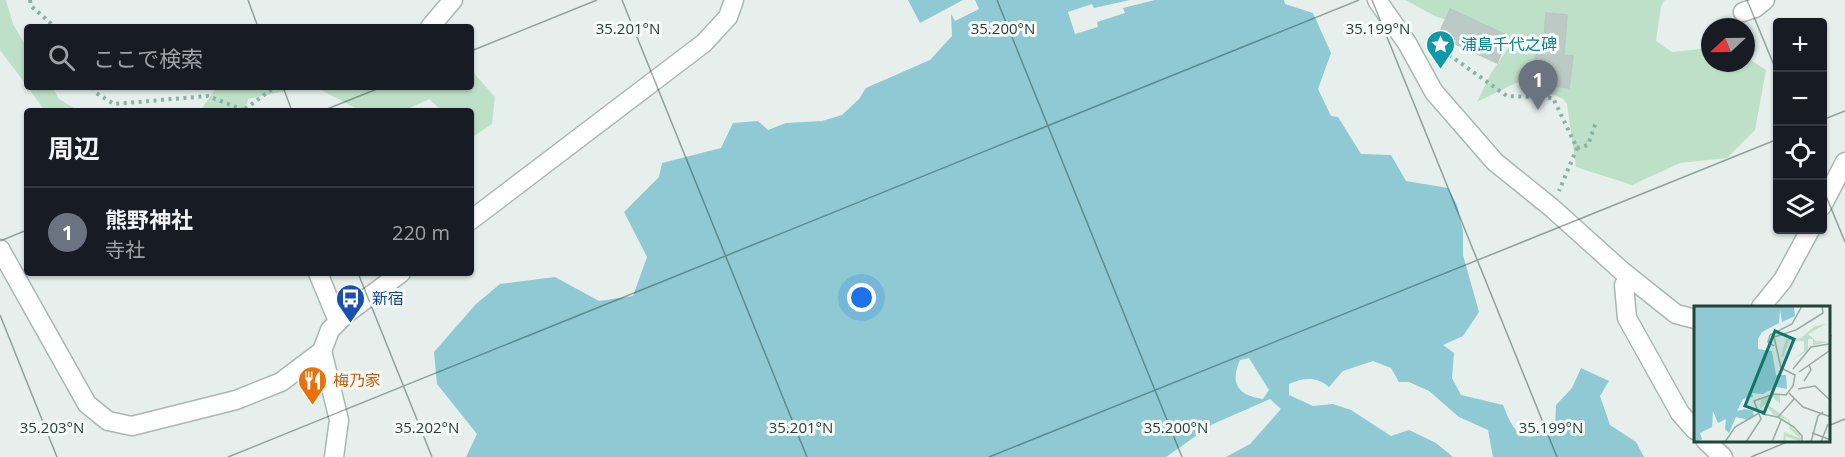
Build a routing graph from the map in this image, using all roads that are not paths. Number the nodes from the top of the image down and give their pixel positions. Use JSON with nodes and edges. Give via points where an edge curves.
{"nodes":[{"id":1,"x":453,"y":0,"type":"edge"},
{"id":2,"x":735,"y":0,"type":"edge"},
{"id":3,"x":1377,"y":0,"type":"edge"},
{"id":4,"x":1765,"y":0,"type":"edge"},
{"id":5,"x":1743,"y":12,"type":"dead end"},
{"id":6,"x":433,"y":24,"type":"edge"},
{"id":7,"x":1845,"y":162,"type":"edge"},
{"id":8,"x":1827,"y":196,"type":"edge"},
{"id":9,"x":474,"y":218,"type":"edge"},
{"id":10,"x":1808,"y":234,"type":"edge"},
{"id":11,"x":0,"y":249,"type":"edge"},
{"id":12,"x":319,"y":276,"type":"edge"},
{"id":13,"x":397,"y":276,"type":"edge"},
{"id":14,"x":1629,"y":277,"type":"junction"},
{"id":15,"x":1762,"y":306,"type":"edge"},
{"id":16,"x":1694,"y":319,"type":"edge"},
{"id":17,"x":338,"y":321,"type":"junction"},
{"id":18,"x":322,"y":351,"type":"junction"},
{"id":19,"x":1694,"y":429,"type":"edge"},
{"id":20,"x":1706,"y":442,"type":"edge"},
{"id":21,"x":334,"y":457,"type":"edge"},
{"id":22,"x":1723,"y":457,"type":"edge"}],
"edges":[{"from":1,"to":6,"type":"street"},
{"from":2,"to":9,"type":"street","via":[[728,16],[704,43]]},
{"from":3,"to":14,"type":"street","via":[[1434,92],[1495,162]]},
{"from":4,"to":5,"type":"street"},
{"from":7,"to":8,"type":"street"},
{"from":10,"to":15,"type":"street","via":[[1783,280]]},
{"from":11,"to":18,"type":"street","via":[[87,404],[108,421],[132,426],[236,400],[282,382]]},
{"from":12,"to":17,"type":"street"},
{"from":13,"to":17,"type":"street"},
{"from":14,"to":16,"type":"street","via":[[1676,314]]},
{"from":14,"to":19,"type":"street","via":[[1624,285],[1627,318],[1680,413]]},
{"from":17,"to":18,"type":"street"},
{"from":18,"to":21,"type":"street","via":[[339,420]]},
{"from":20,"to":22,"type":"street"}]}
